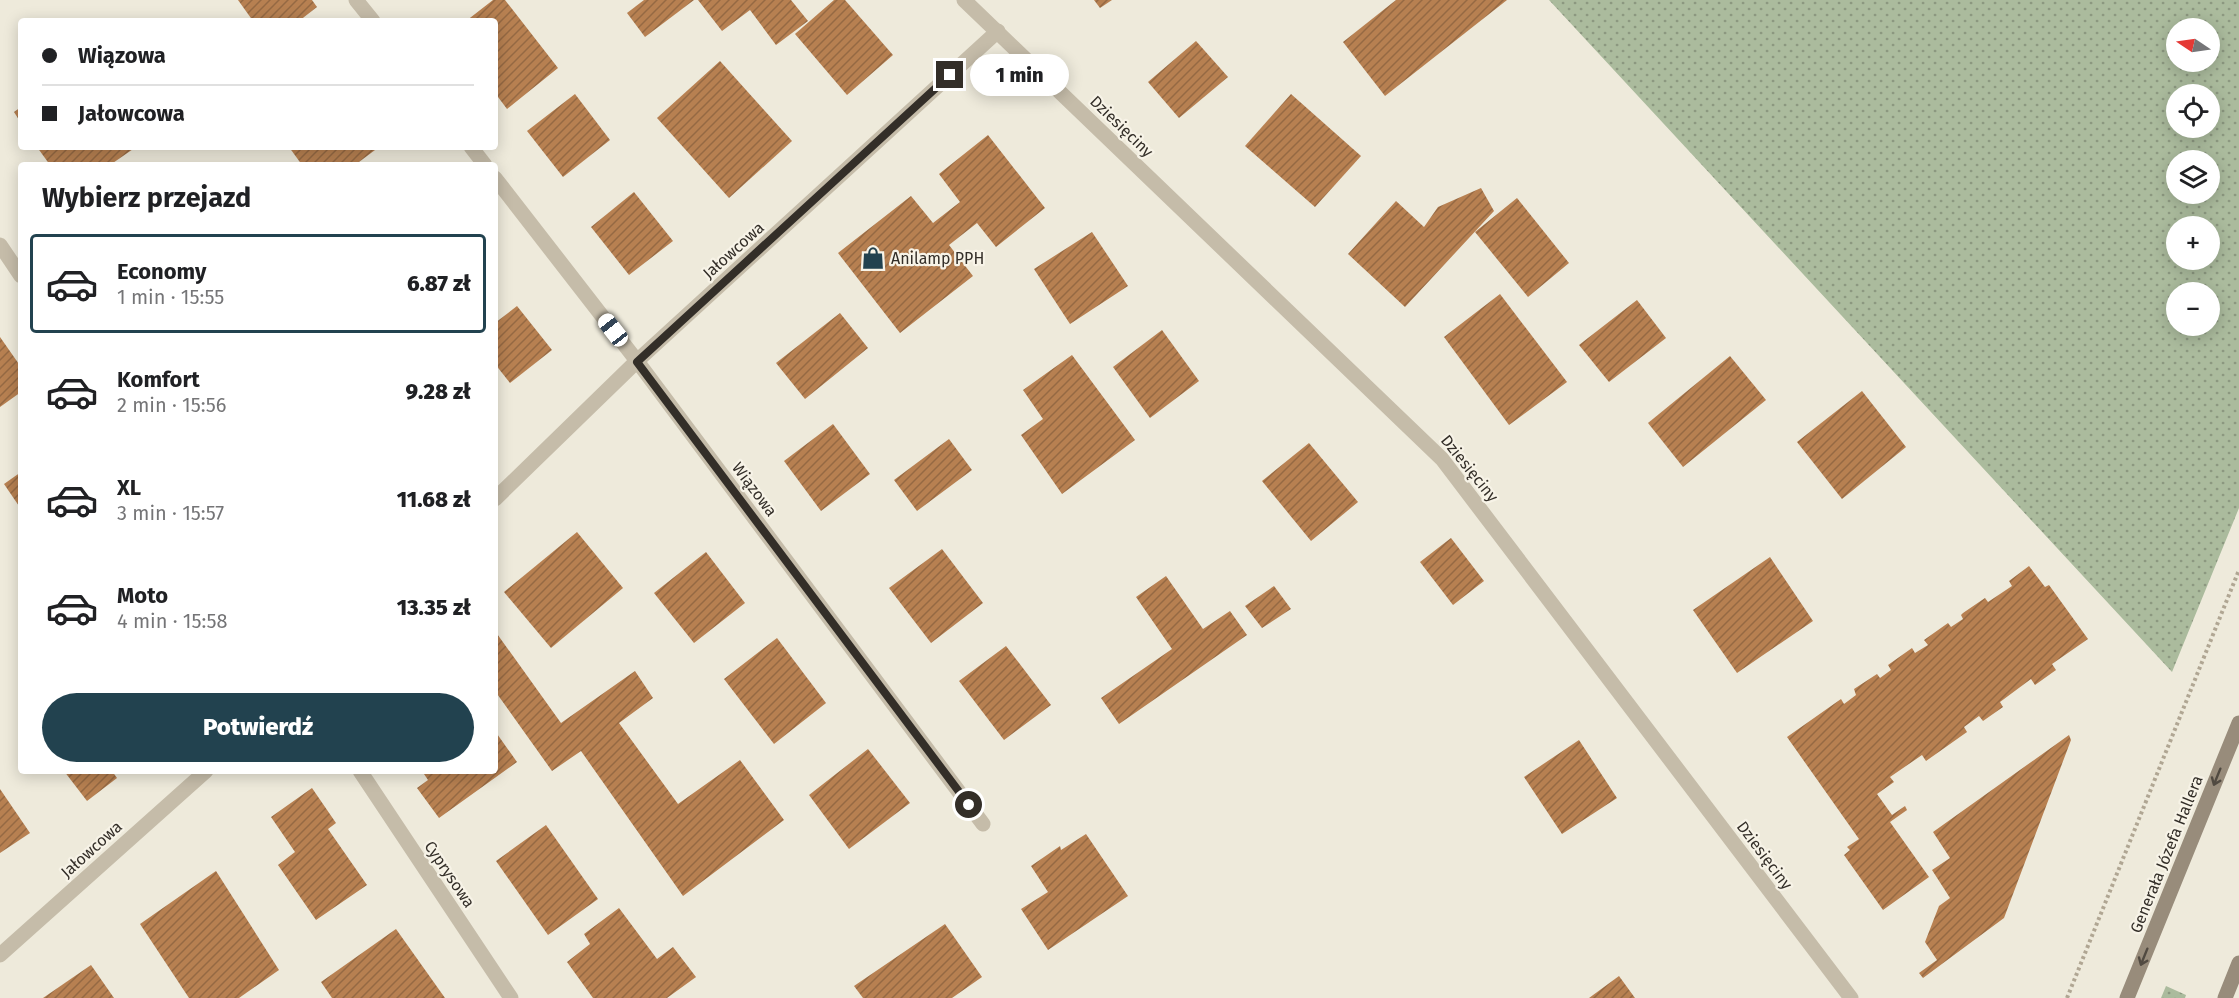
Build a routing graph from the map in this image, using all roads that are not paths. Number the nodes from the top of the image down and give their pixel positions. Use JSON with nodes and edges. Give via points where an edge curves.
{"nodes":[{"id":1,"x":356,"y":0,"type":"edge"},
{"id":2,"x":964,"y":0,"type":"edge"},
{"id":3,"x":371,"y":18,"type":"edge"},
{"id":4,"x":998,"y":31,"type":"junction"},
{"id":5,"x":498,"y":182,"type":"edge"},
{"id":6,"x":0,"y":245,"type":"edge"},
{"id":7,"x":18,"y":272,"type":"edge"},
{"id":8,"x":637,"y":362,"type":"junction"},
{"id":9,"x":498,"y":496,"type":"edge"},
{"id":10,"x":2239,"y":723,"type":"edge"},
{"id":11,"x":203,"y":774,"type":"edge"},
{"id":12,"x":362,"y":774,"type":"edge"},
{"id":13,"x":983,"y":824,"type":"dead end"},
{"id":14,"x":0,"y":955,"type":"edge"},
{"id":15,"x":2239,"y":963,"type":"edge"},
{"id":16,"x":511,"y":998,"type":"edge"},
{"id":17,"x":1851,"y":998,"type":"edge"},
{"id":18,"x":2127,"y":998,"type":"edge"},
{"id":19,"x":2225,"y":998,"type":"edge"}],
"edges":[{"from":1,"to":3,"type":"street"},
{"from":2,"to":4,"type":"street","name":"Dziesięciny"},
{"from":4,"to":8,"type":"street","name":"Jałowcowa"},
{"from":4,"to":17,"type":"street","name":"Dziesięciny","via":[[1442,459]]},
{"from":5,"to":8,"type":"street","name":"Wiązowa"},
{"from":6,"to":7,"type":"street"},
{"from":8,"to":9,"type":"street","name":"Jałowcowa"},
{"from":8,"to":13,"type":"street","name":"Wiązowa"},
{"from":10,"to":18,"type":"main road","name":"Generała Józefa Hallera","one_way":true},
{"from":11,"to":14,"type":"street","name":"Jałowcowa"},
{"from":12,"to":16,"type":"street","name":"Cyprysowa"},
{"from":15,"to":19,"type":"main road"}]}
